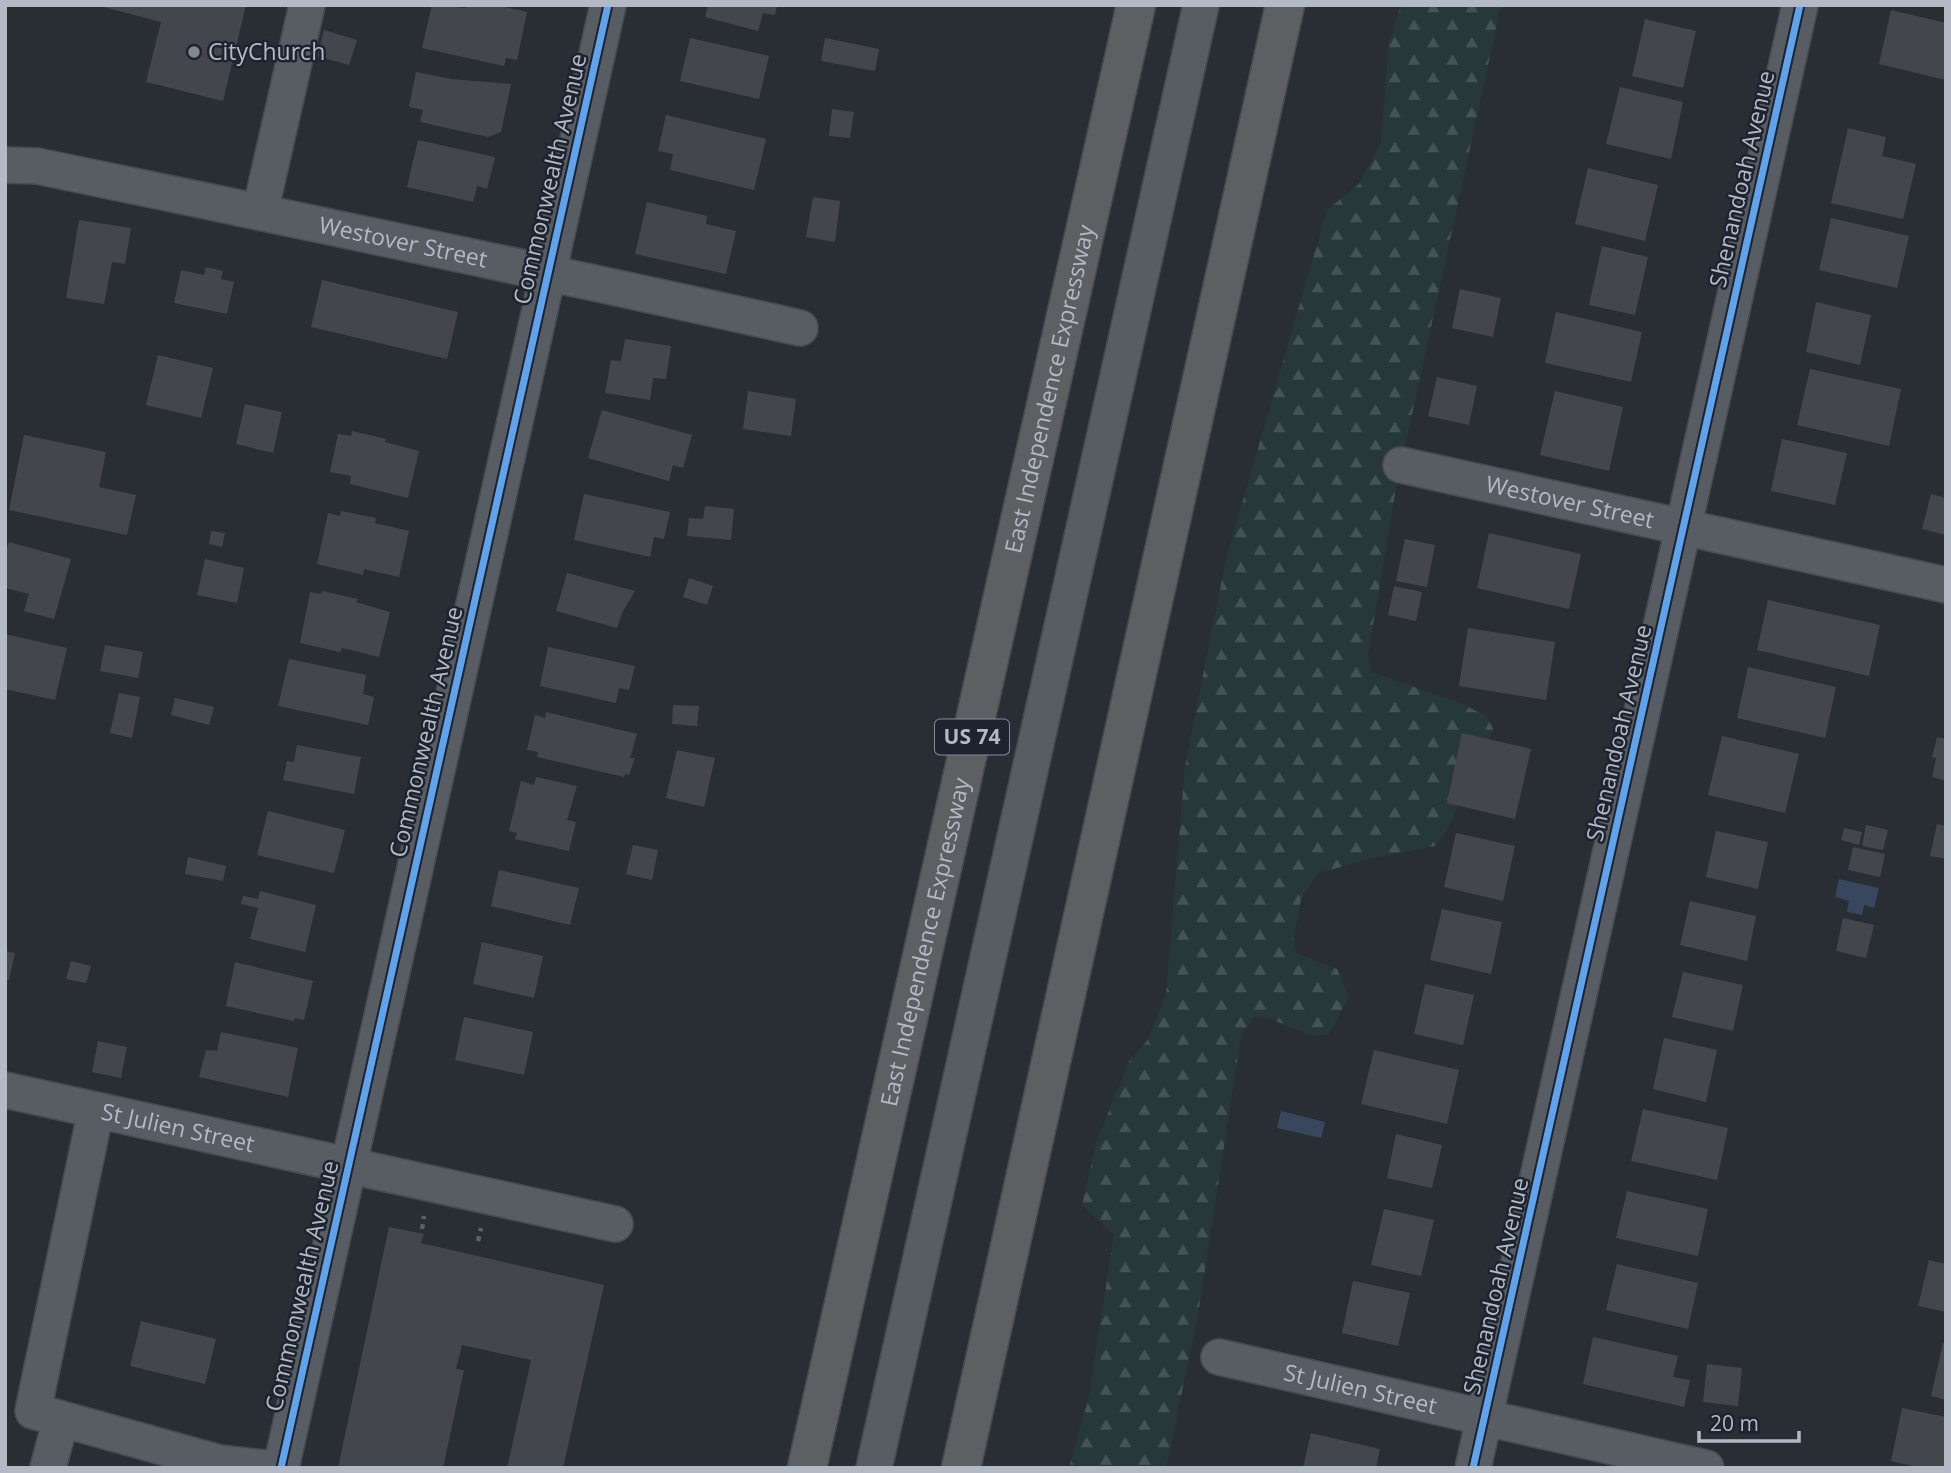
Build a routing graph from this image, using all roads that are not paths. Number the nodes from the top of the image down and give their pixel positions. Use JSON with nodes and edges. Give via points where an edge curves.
{"nodes":[{"id":1,"x":307,"y":5,"type":"edge"},
{"id":2,"x":608,"y":5,"type":"edge"},
{"id":3,"x":1136,"y":5,"type":"edge"},
{"id":4,"x":1201,"y":5,"type":"edge"},
{"id":5,"x":1285,"y":5,"type":"edge"},
{"id":6,"x":1800,"y":5,"type":"edge"},
{"id":7,"x":5,"y":165,"type":"edge"},
{"id":8,"x":260,"y":212,"type":"junction"},
{"id":9,"x":548,"y":272,"type":"junction"},
{"id":10,"x":800,"y":328,"type":"dead end"},
{"id":11,"x":1401,"y":465,"type":"dead end"},
{"id":12,"x":1684,"y":527,"type":"junction"},
{"id":13,"x":1946,"y":585,"type":"edge"},
{"id":14,"x":5,"y":1090,"type":"edge"},
{"id":15,"x":96,"y":1110,"type":"junction"},
{"id":16,"x":348,"y":1167,"type":"junction"},
{"id":17,"x":615,"y":1224,"type":"dead end"},
{"id":18,"x":1219,"y":1357,"type":"dead end"},
{"id":19,"x":1486,"y":1416,"type":"junction"},
{"id":20,"x":61,"y":1419,"type":"junction"},
{"id":21,"x":48,"y":1468,"type":"edge"},
{"id":22,"x":264,"y":1468,"type":"edge"},
{"id":23,"x":281,"y":1468,"type":"edge"},
{"id":24,"x":807,"y":1468,"type":"edge"},
{"id":25,"x":874,"y":1468,"type":"edge"},
{"id":26,"x":961,"y":1468,"type":"edge"},
{"id":27,"x":1473,"y":1468,"type":"edge"},
{"id":28,"x":1706,"y":1468,"type":"edge"}],
"edges":[{"from":1,"to":8,"type":"street"},
{"from":2,"to":9,"type":"street","name":"Commonwealth Avenue"},
{"from":3,"to":24,"type":"highway","name":"East Independence Expressway","number":"US 74"},
{"from":4,"to":25,"type":"street"},
{"from":5,"to":26,"type":"highway"},
{"from":6,"to":12,"type":"street","name":"Shenandoah Avenue"},
{"from":7,"to":8,"type":"street","name":"Westover Street","via":[[37,166]]},
{"from":8,"to":9,"type":"street","name":"Westover Street"},
{"from":9,"to":10,"type":"street","name":"Westover Street"},
{"from":9,"to":16,"type":"street","name":"Commonwealth Avenue"},
{"from":11,"to":12,"type":"street","name":"Westover Street"},
{"from":12,"to":13,"type":"street","name":"Westover Street"},
{"from":12,"to":19,"type":"street","name":"Shenandoah Avenue"},
{"from":14,"to":15,"type":"street","name":"St Julien Street"},
{"from":15,"to":16,"type":"street","name":"St Julien Street"},
{"from":15,"to":20,"type":"street","via":[[33,1411]]},
{"from":16,"to":17,"type":"street","name":"St Julien Street"},
{"from":16,"to":23,"type":"street","name":"Commonwealth Avenue"},
{"from":18,"to":19,"type":"street","name":"St Julien Street"},
{"from":19,"to":27,"type":"street","name":"Shenandoah Avenue"},
{"from":19,"to":28,"type":"street","name":"St Julien Street"},
{"from":20,"to":21,"type":"street"},
{"from":20,"to":22,"type":"street","via":[[220,1463]]}]}
